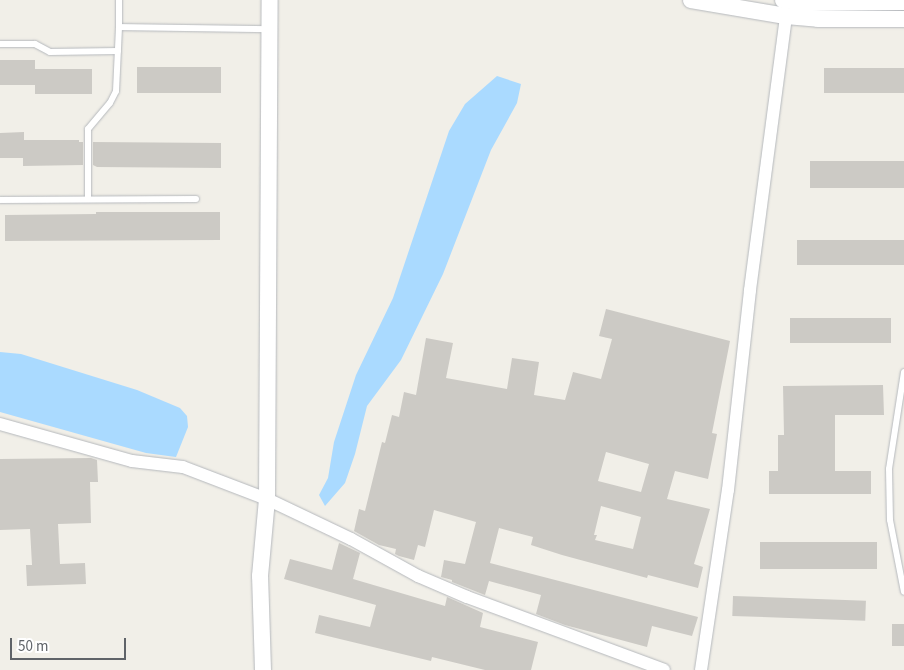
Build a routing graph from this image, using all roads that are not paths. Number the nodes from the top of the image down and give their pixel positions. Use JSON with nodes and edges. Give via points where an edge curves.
{"nodes":[{"id":1,"x":119,"y":0,"type":"edge"},
{"id":2,"x":270,"y":0,"type":"edge"},
{"id":3,"x":691,"y":0,"type":"edge"},
{"id":4,"x":904,"y":2,"type":"edge"},
{"id":5,"x":785,"y":8,"type":"edge"},
{"id":6,"x":904,"y":18,"type":"edge"},
{"id":7,"x":119,"y":27,"type":"junction"},
{"id":8,"x":270,"y":29,"type":"junction"},
{"id":9,"x":0,"y":44,"type":"edge"},
{"id":10,"x":118,"y":51,"type":"junction"},
{"id":11,"x":88,"y":199,"type":"junction"},
{"id":12,"x":196,"y":199,"type":"dead end"},
{"id":13,"x":0,"y":200,"type":"edge"},
{"id":14,"x":904,"y":372,"type":"edge"},
{"id":15,"x":0,"y":424,"type":"edge"},
{"id":16,"x":267,"y":499,"type":"junction"},
{"id":17,"x":904,"y":592,"type":"edge"},
{"id":18,"x":263,"y":670,"type":"edge"},
{"id":19,"x":664,"y":670,"type":"edge"},
{"id":20,"x":701,"y":670,"type":"edge"}],
"edges":[{"from":1,"to":7,"type":"lane"},
{"from":2,"to":8,"type":"street"},
{"from":3,"to":5,"type":"street"},
{"from":4,"to":5,"type":"street","via":[[808,3]]},
{"from":5,"to":6,"type":"street","via":[[818,19]]},
{"from":5,"to":20,"type":"street","via":[[728,490]]},
{"from":7,"to":8,"type":"lane"},
{"from":7,"to":10,"type":"lane"},
{"from":8,"to":16,"type":"street"},
{"from":9,"to":10,"type":"lane","via":[[35,44],[50,52]]},
{"from":10,"to":11,"type":"lane","via":[[116,92],[88,129]]},
{"from":11,"to":12,"type":"lane"},
{"from":11,"to":13,"type":"lane"},
{"from":14,"to":17,"type":"lane","via":[[889,469],[890,520]]},
{"from":15,"to":16,"type":"street","via":[[132,461],[183,467]]},
{"from":16,"to":18,"type":"street","via":[[260,576]]},
{"from":16,"to":19,"type":"street","via":[[434,583]]}]}
